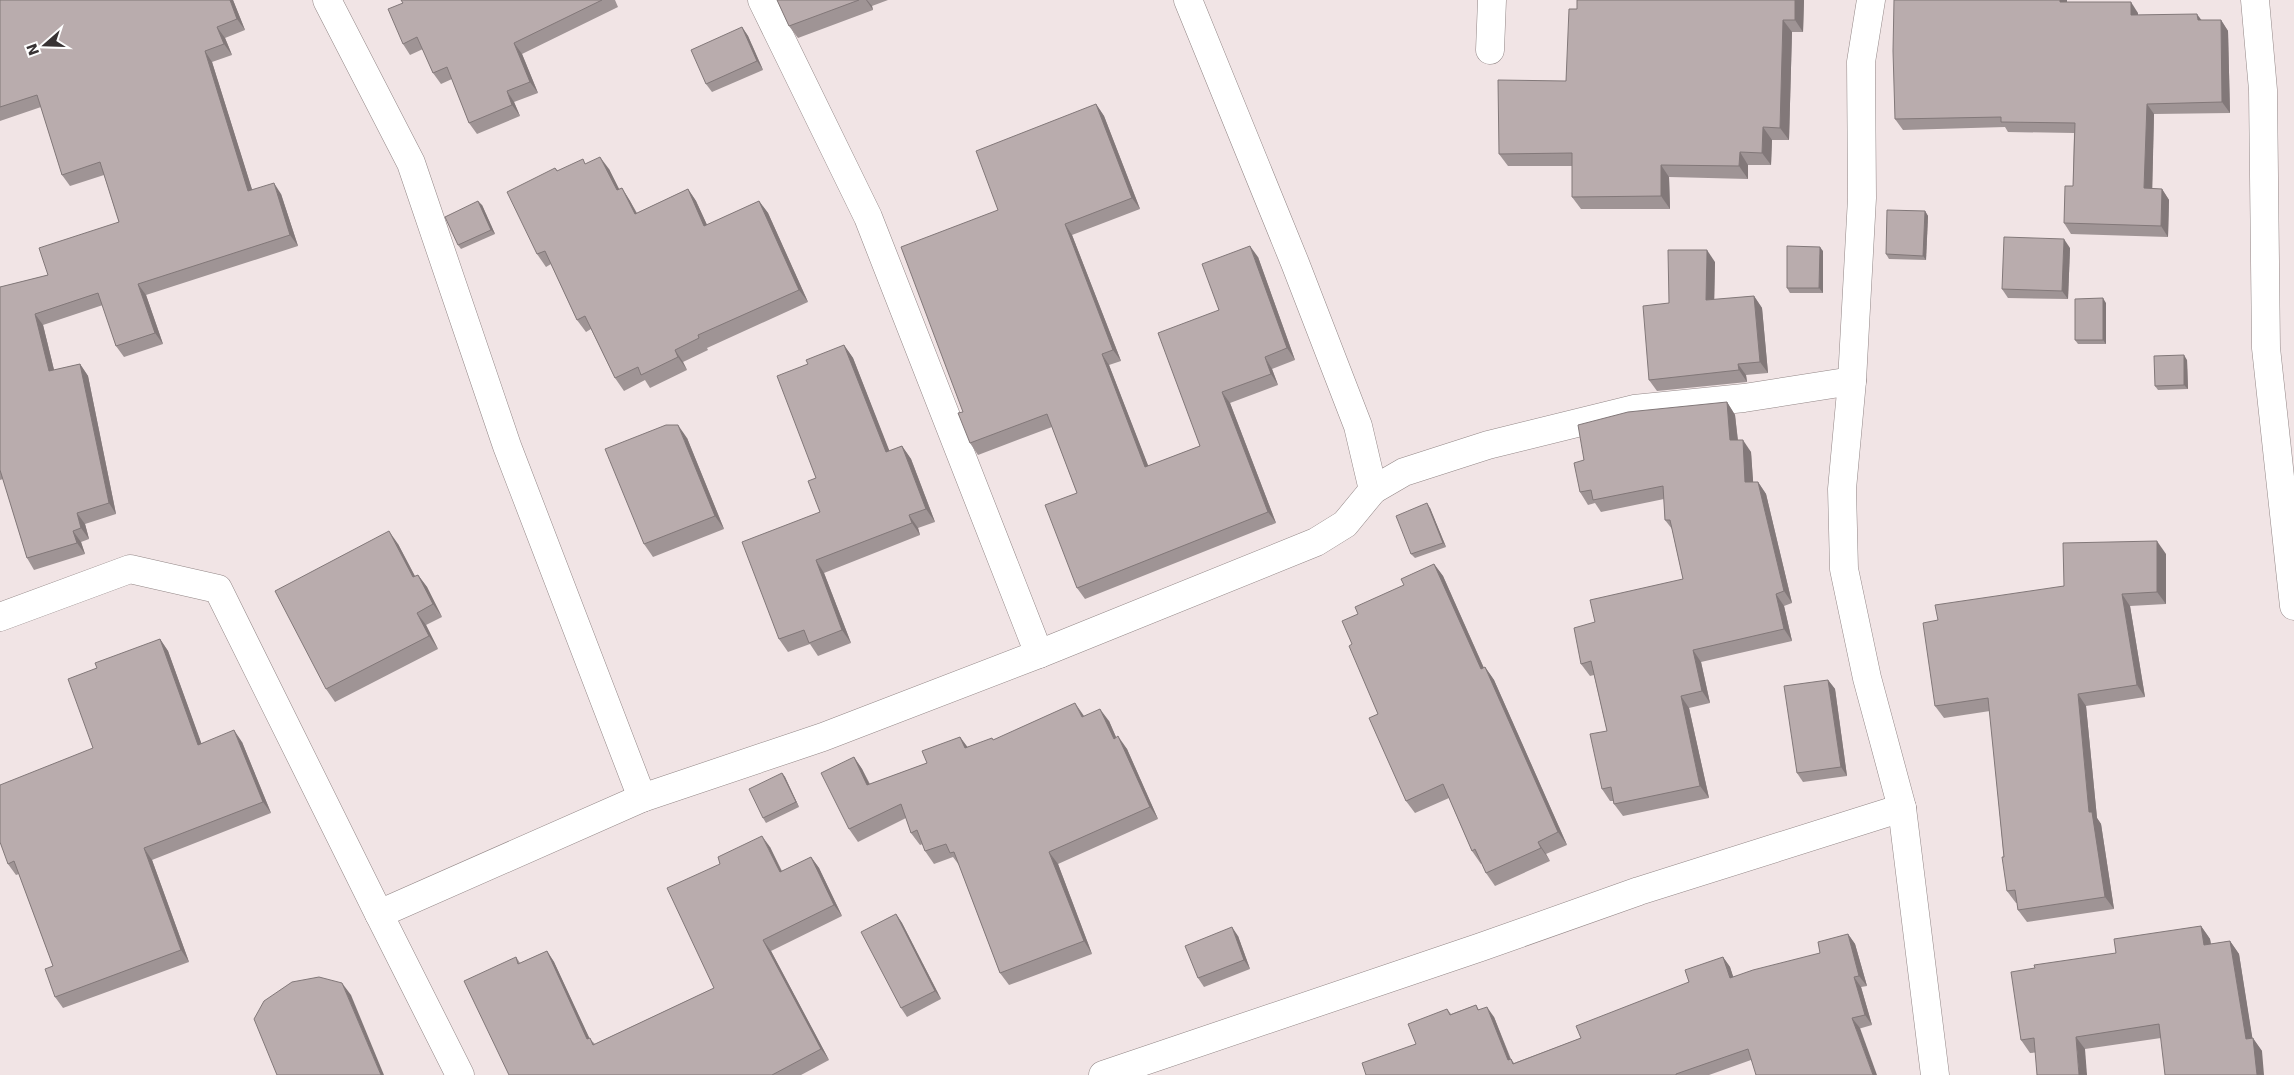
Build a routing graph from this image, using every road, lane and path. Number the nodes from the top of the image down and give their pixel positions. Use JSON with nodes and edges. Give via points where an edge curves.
{"nodes":[{"id":1,"x":327,"y":0,"type":"edge"},
{"id":2,"x":762,"y":0,"type":"edge"},
{"id":3,"x":1188,"y":0,"type":"edge"},
{"id":4,"x":1492,"y":0,"type":"edge"},
{"id":5,"x":1871,"y":0,"type":"edge"},
{"id":6,"x":2255,"y":0,"type":"edge"},
{"id":7,"x":1490,"y":50,"type":"dead end"},
{"id":8,"x":1852,"y":381,"type":"junction"},
{"id":9,"x":1373,"y":490,"type":"junction"},
{"id":10,"x":2294,"y":606,"type":"edge"},
{"id":11,"x":0,"y":617,"type":"edge"},
{"id":12,"x":1039,"y":654,"type":"junction"},
{"id":13,"x":642,"y":798,"type":"junction"},
{"id":14,"x":1902,"y":808,"type":"junction"},
{"id":15,"x":379,"y":914,"type":"junction"},
{"id":16,"x":460,"y":1075,"type":"edge"},
{"id":17,"x":1102,"y":1075,"type":"edge"},
{"id":18,"x":1934,"y":1075,"type":"edge"}],
"edges":[{"from":1,"to":13,"type":"street","via":[[411,162],[507,446]]},
{"from":2,"to":12,"type":"street","via":[[868,217]]},
{"from":3,"to":9,"type":"street","via":[[1358,426]]},
{"from":4,"to":7,"type":"street"},
{"from":5,"to":8,"type":"street","via":[[1862,62],[1862,198]]},
{"from":6,"to":10,"type":"street","via":[[2263,90],[2266,348]]},
{"from":8,"to":9,"type":"street","via":[[1744,398],[1634,409],[1488,445],[1404,472]]},
{"from":8,"to":14,"type":"street","via":[[1842,489],[1844,569],[1867,678]]},
{"from":9,"to":12,"type":"street","via":[[1345,524],[1316,542]]},
{"from":11,"to":15,"type":"street","via":[[130,569],[218,590]]},
{"from":12,"to":13,"type":"street","via":[[824,737]]},
{"from":13,"to":15,"type":"street"},
{"from":14,"to":17,"type":"street","via":[[1639,890]]},
{"from":14,"to":18,"type":"street"},
{"from":15,"to":16,"type":"street"}]}
